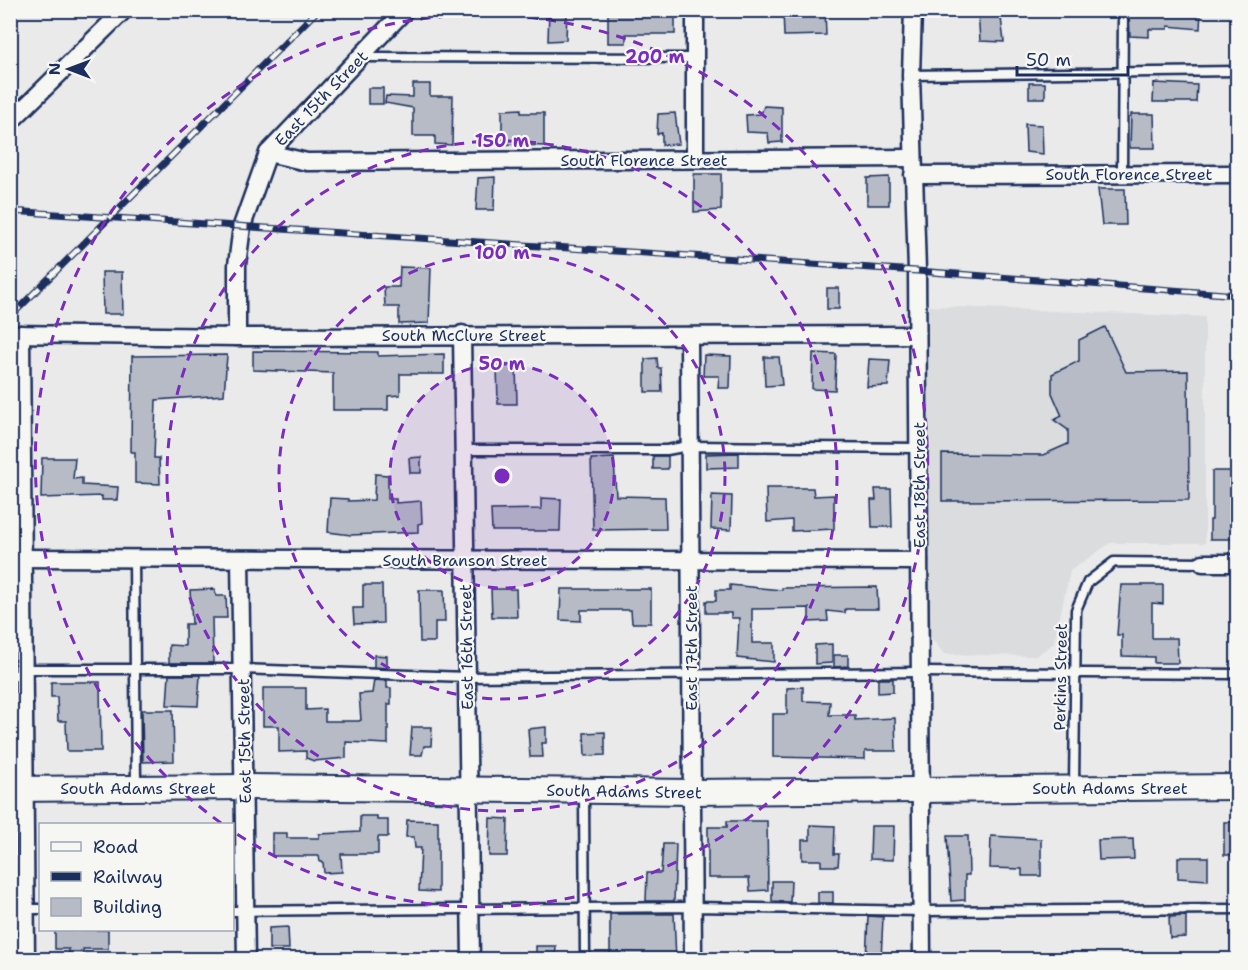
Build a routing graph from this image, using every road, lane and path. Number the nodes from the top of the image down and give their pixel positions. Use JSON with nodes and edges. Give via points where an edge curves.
{"nodes":[{"id":1,"x":124,"y":10,"type":"edge"},
{"id":2,"x":405,"y":10,"type":"edge"},
{"id":3,"x":694,"y":10,"type":"edge"},
{"id":4,"x":913,"y":10,"type":"edge"},
{"id":5,"x":1123,"y":10,"type":"edge"},
{"id":6,"x":360,"y":57,"type":"junction"},
{"id":7,"x":694,"y":58,"type":"junction"},
{"id":8,"x":1238,"y":71,"type":"edge"},
{"id":9,"x":1123,"y":72,"type":"junction"},
{"id":10,"x":911,"y":75,"type":"junction"},
{"id":11,"x":10,"y":122,"type":"edge"},
{"id":12,"x":268,"y":153,"type":"junction"},
{"id":13,"x":912,"y":158,"type":"junction"},
{"id":14,"x":694,"y":159,"type":"junction"},
{"id":15,"x":1122,"y":174,"type":"junction"},
{"id":16,"x":1238,"y":174,"type":"edge"},
{"id":17,"x":913,"y":175,"type":"junction"},
{"id":18,"x":16,"y":334,"type":"edge"},
{"id":19,"x":462,"y":334,"type":"junction"},
{"id":20,"x":917,"y":335,"type":"junction"},
{"id":21,"x":689,"y":336,"type":"junction"},
{"id":22,"x":237,"y":337,"type":"junction"},
{"id":23,"x":688,"y":446,"type":"junction"},
{"id":24,"x":918,"y":448,"type":"junction"},
{"id":25,"x":463,"y":450,"type":"junction"},
{"id":26,"x":16,"y":558,"type":"edge"},
{"id":27,"x":134,"y":559,"type":"junction"},
{"id":28,"x":240,"y":559,"type":"junction"},
{"id":29,"x":465,"y":560,"type":"junction"},
{"id":30,"x":691,"y":560,"type":"junction"},
{"id":31,"x":919,"y":561,"type":"junction"},
{"id":32,"x":1203,"y":563,"type":"joint"},
{"id":33,"x":1238,"y":563,"type":"edge"},
{"id":34,"x":135,"y":669,"type":"junction"},
{"id":35,"x":242,"y":669,"type":"junction"},
{"id":36,"x":920,"y":672,"type":"junction"},
{"id":37,"x":19,"y":673,"type":"edge"},
{"id":38,"x":1076,"y":673,"type":"junction"},
{"id":39,"x":1238,"y":674,"type":"edge"},
{"id":40,"x":691,"y":675,"type":"junction"},
{"id":41,"x":466,"y":677,"type":"junction"},
{"id":42,"x":245,"y":787,"type":"junction"},
{"id":43,"x":1238,"y":787,"type":"edge"},
{"id":44,"x":136,"y":788,"type":"junction"},
{"id":45,"x":1074,"y":788,"type":"junction"},
{"id":46,"x":17,"y":789,"type":"edge"},
{"id":47,"x":468,"y":789,"type":"junction"},
{"id":48,"x":921,"y":789,"type":"junction"},
{"id":49,"x":584,"y":791,"type":"junction"},
{"id":50,"x":692,"y":792,"type":"junction"},
{"id":51,"x":693,"y":907,"type":"junction"},
{"id":52,"x":584,"y":908,"type":"junction"},
{"id":53,"x":25,"y":909,"type":"edge"},
{"id":54,"x":1238,"y":909,"type":"edge"},
{"id":55,"x":470,"y":910,"type":"junction"},
{"id":56,"x":239,"y":911,"type":"edge"},
{"id":57,"x":922,"y":911,"type":"junction"},
{"id":58,"x":26,"y":960,"type":"edge"},
{"id":59,"x":246,"y":960,"type":"edge"},
{"id":60,"x":471,"y":960,"type":"edge"},
{"id":61,"x":585,"y":960,"type":"edge"},
{"id":62,"x":693,"y":960,"type":"edge"},
{"id":63,"x":922,"y":960,"type":"edge"}],
"edges":[{"from":1,"to":11,"type":"street"},
{"from":2,"to":6,"type":"street","name":"East 15th Street"},
{"from":3,"to":7,"type":"street"},
{"from":4,"to":10,"type":"street","name":"East 18th Street"},
{"from":5,"to":9,"type":"lane"},
{"from":6,"to":7,"type":"lane"},
{"from":6,"to":12,"type":"street","name":"East 15th Street"},
{"from":7,"to":14,"type":"street"},
{"from":8,"to":9,"type":"lane"},
{"from":9,"to":10,"type":"lane"},
{"from":9,"to":15,"type":"lane"},
{"from":10,"to":13,"type":"street","name":"East 18th Street"},
{"from":12,"to":14,"type":"street","name":"South Florence Street","via":[[307,162]]},
{"from":12,"to":22,"type":"street","name":"East 15th Street","via":[[242,226],[237,265]]},
{"from":13,"to":14,"type":"street","name":"South Florence Street"},
{"from":13,"to":17,"type":"street","name":"East 18th Street"},
{"from":15,"to":16,"type":"street","name":"South Florence Street"},
{"from":15,"to":17,"type":"street","name":"South Florence Street"},
{"from":17,"to":20,"type":"street","name":"East 18th Street"},
{"from":18,"to":22,"type":"street","name":"South McClure Street"},
{"from":18,"to":26,"type":"street"},
{"from":19,"to":21,"type":"street","name":"South McClure Street"},
{"from":19,"to":22,"type":"street","name":"South McClure Street"},
{"from":19,"to":25,"type":"street","name":"East 16th Street"},
{"from":20,"to":21,"type":"street","name":"South McClure Street"},
{"from":20,"to":24,"type":"street","name":"East 18th Street"},
{"from":21,"to":23,"type":"street","name":"East 17th Street"},
{"from":23,"to":24,"type":"lane"},
{"from":23,"to":25,"type":"lane","via":[[667,450]]},
{"from":23,"to":30,"type":"street","name":"East 17th Street"},
{"from":24,"to":31,"type":"street","name":"East 18th Street"},
{"from":25,"to":29,"type":"street","name":"East 16th Street"},
{"from":26,"to":27,"type":"street","name":"South Branson Street"},
{"from":26,"to":37,"type":"street"},
{"from":27,"to":28,"type":"street","name":"South Branson Street"},
{"from":27,"to":34,"type":"lane"},
{"from":28,"to":29,"type":"street","name":"South Branson Street"},
{"from":28,"to":35,"type":"street","name":"East 15th Street"},
{"from":29,"to":30,"type":"street","name":"South Branson Street"},
{"from":29,"to":41,"type":"street","name":"East 16th Street"},
{"from":30,"to":31,"type":"street","name":"South Branson Street"},
{"from":30,"to":40,"type":"street","name":"East 17th Street"},
{"from":31,"to":36,"type":"street","name":"East 18th Street"},
{"from":32,"to":33,"type":"street"},
{"from":32,"to":38,"type":"lane","name":"Perkins Street","via":[[1114,562],[1088,582],[1076,610]]},
{"from":34,"to":35,"type":"lane"},
{"from":34,"to":37,"type":"lane"},
{"from":34,"to":44,"type":"lane"},
{"from":35,"to":41,"type":"lane"},
{"from":35,"to":42,"type":"street","name":"East 15th Street"},
{"from":36,"to":38,"type":"lane"},
{"from":36,"to":40,"type":"lane"},
{"from":36,"to":48,"type":"street","name":"East 18th Street"},
{"from":37,"to":46,"type":"street"},
{"from":38,"to":39,"type":"lane"},
{"from":38,"to":45,"type":"lane","name":"Perkins Street"},
{"from":40,"to":41,"type":"lane"},
{"from":40,"to":50,"type":"street","name":"East 17th Street"},
{"from":41,"to":47,"type":"street","name":"East 16th Street"},
{"from":42,"to":44,"type":"main road","name":"South Adams Street"},
{"from":42,"to":47,"type":"main road","name":"South Adams Street"},
{"from":42,"to":56,"type":"street","name":"East 15th Street"},
{"from":43,"to":45,"type":"main road","name":"South Adams Street"},
{"from":44,"to":46,"type":"main road","name":"South Adams Street"},
{"from":45,"to":48,"type":"main road","name":"South Adams Street"},
{"from":46,"to":53,"type":"street"},
{"from":47,"to":49,"type":"main road","name":"South Adams Street"},
{"from":47,"to":55,"type":"street","name":"East 16th Street"},
{"from":48,"to":50,"type":"main road","name":"South Adams Street"},
{"from":48,"to":57,"type":"street","name":"East 18th Street"},
{"from":49,"to":50,"type":"main road","name":"South Adams Street"},
{"from":49,"to":52,"type":"lane"},
{"from":50,"to":51,"type":"street","name":"East 17th Street"},
{"from":51,"to":52,"type":"lane"},
{"from":51,"to":57,"type":"lane"},
{"from":51,"to":62,"type":"street","name":"East 17th Street"},
{"from":52,"to":55,"type":"lane"},
{"from":52,"to":61,"type":"lane"},
{"from":53,"to":58,"type":"street"},
{"from":54,"to":57,"type":"lane"},
{"from":55,"to":56,"type":"lane"},
{"from":55,"to":60,"type":"street","name":"East 16th Street"},
{"from":56,"to":59,"type":"street","name":"East 15th Street"},
{"from":57,"to":63,"type":"street","name":"East 18th Street"}]}
